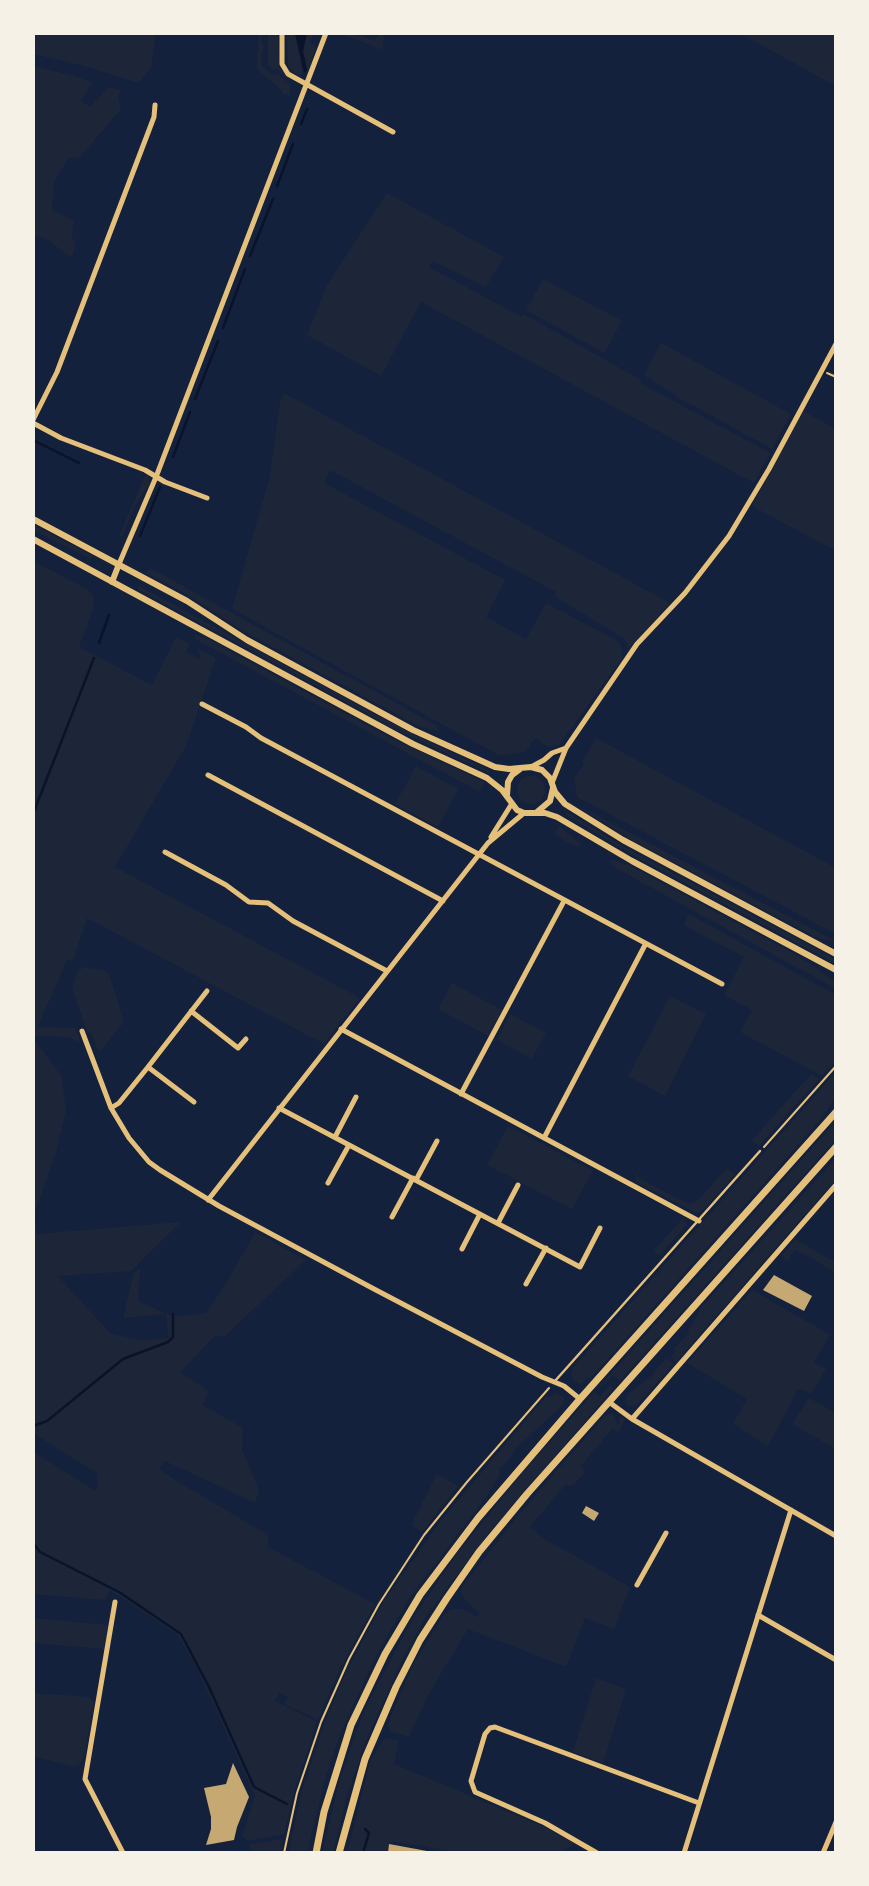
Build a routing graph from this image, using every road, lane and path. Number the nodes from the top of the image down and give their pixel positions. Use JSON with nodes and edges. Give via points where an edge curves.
{"nodes":[{"id":1,"x":282,"y":33,"type":"edge"},
{"id":2,"x":326,"y":33,"type":"edge"},
{"id":3,"x":307,"y":85,"type":"junction"},
{"id":4,"x":155,"y":106,"type":"dead end"},
{"id":5,"x":393,"y":132,"type":"dead end"},
{"id":6,"x":836,"y":344,"type":"edge"},
{"id":7,"x":33,"y":422,"type":"edge"},
{"id":8,"x":156,"y":477,"type":"junction"},
{"id":9,"x":207,"y":498,"type":"dead end"},
{"id":10,"x":33,"y":519,"type":"edge"},
{"id":11,"x":33,"y":539,"type":"edge"},
{"id":12,"x":119,"y":564,"type":"junction"},
{"id":13,"x":112,"y":582,"type":"junction"},
{"id":14,"x":202,"y":704,"type":"dead end"},
{"id":15,"x":566,"y":748,"type":"junction"},
{"id":16,"x":528,"y":767,"type":"junction"},
{"id":17,"x":208,"y":775,"type":"dead end"},
{"id":18,"x":552,"y":783,"type":"junction"},
{"id":19,"x":507,"y":797,"type":"junction"},
{"id":20,"x":512,"y":805,"type":"junction"},
{"id":21,"x":524,"y":813,"type":"junction"},
{"id":22,"x":535,"y":813,"type":"junction"},
{"id":23,"x":488,"y":843,"type":"junction"},
{"id":24,"x":165,"y":852,"type":"dead end"},
{"id":25,"x":478,"y":855,"type":"junction"},
{"id":26,"x":443,"y":901,"type":"junction"},
{"id":27,"x":564,"y":901,"type":"junction"},
{"id":28,"x":645,"y":944,"type":"junction"},
{"id":29,"x":836,"y":954,"type":"edge"},
{"id":30,"x":836,"y":970,"type":"edge"},
{"id":31,"x":387,"y":971,"type":"junction"},
{"id":32,"x":722,"y":984,"type":"dead end"},
{"id":33,"x":207,"y":991,"type":"dead end"},
{"id":34,"x":191,"y":1011,"type":"junction"},
{"id":35,"x":341,"y":1030,"type":"junction"},
{"id":36,"x":82,"y":1031,"type":"dead end"},
{"id":37,"x":246,"y":1039,"type":"dead end"},
{"id":38,"x":836,"y":1066,"type":"edge"},
{"id":39,"x":148,"y":1067,"type":"junction"},
{"id":40,"x":461,"y":1094,"type":"junction"},
{"id":41,"x":355,"y":1097,"type":"dead end"},
{"id":42,"x":194,"y":1102,"type":"dead end"},
{"id":43,"x":111,"y":1108,"type":"junction"},
{"id":44,"x":279,"y":1108,"type":"junction"},
{"id":45,"x":836,"y":1112,"type":"edge"},
{"id":46,"x":335,"y":1137,"type":"junction"},
{"id":47,"x":544,"y":1138,"type":"junction"},
{"id":48,"x":437,"y":1141,"type":"dead end"},
{"id":49,"x":349,"y":1145,"type":"junction"},
{"id":50,"x":836,"y":1147,"type":"edge"},
{"id":51,"x":760,"y":1151,"type":"joint"},
{"id":52,"x":414,"y":1179,"type":"junction"},
{"id":53,"x":328,"y":1183,"type":"dead end"},
{"id":54,"x":518,"y":1185,"type":"dead end"},
{"id":55,"x":836,"y":1185,"type":"edge"},
{"id":56,"x":208,"y":1199,"type":"junction"},
{"id":57,"x":480,"y":1214,"type":"junction"},
{"id":58,"x":392,"y":1217,"type":"dead end"},
{"id":59,"x":699,"y":1221,"type":"junction"},
{"id":60,"x":498,"y":1223,"type":"junction"},
{"id":61,"x":600,"y":1228,"type":"dead end"},
{"id":62,"x":546,"y":1248,"type":"junction"},
{"id":63,"x":461,"y":1249,"type":"dead end"},
{"id":64,"x":526,"y":1284,"type":"dead end"},
{"id":65,"x":554,"y":1382,"type":"junction"},
{"id":66,"x":580,"y":1399,"type":"junction"},
{"id":67,"x":609,"y":1402,"type":"junction"},
{"id":68,"x":632,"y":1419,"type":"junction"},
{"id":69,"x":791,"y":1510,"type":"junction"},
{"id":70,"x":666,"y":1534,"type":"dead end"},
{"id":71,"x":836,"y":1536,"type":"edge"},
{"id":72,"x":637,"y":1586,"type":"dead end"},
{"id":73,"x":116,"y":1602,"type":"dead end"},
{"id":74,"x":758,"y":1615,"type":"junction"},
{"id":75,"x":836,"y":1660,"type":"edge"},
{"id":76,"x":699,"y":1803,"type":"junction"},
{"id":77,"x":836,"y":1822,"type":"edge"},
{"id":78,"x":581,"y":1843,"type":"junction"},
{"id":79,"x":123,"y":1853,"type":"edge"},
{"id":80,"x":284,"y":1853,"type":"edge"},
{"id":81,"x":316,"y":1853,"type":"edge"},
{"id":82,"x":339,"y":1853,"type":"edge"},
{"id":83,"x":578,"y":1853,"type":"edge"},
{"id":84,"x":597,"y":1853,"type":"edge"},
{"id":85,"x":684,"y":1853,"type":"edge"},
{"id":86,"x":823,"y":1853,"type":"edge"}],
"edges":[{"from":1,"to":3,"type":"street","via":[[284,70]]},
{"from":2,"to":3,"type":"street"},
{"from":3,"to":5,"type":"street"},
{"from":3,"to":8,"type":"street"},
{"from":4,"to":7,"type":"street","via":[[57,372]]},
{"from":6,"to":15,"type":"street","via":[[729,536],[685,593],[636,645]]},
{"from":7,"to":8,"type":"street"},
{"from":8,"to":9,"type":"street"},
{"from":8,"to":12,"type":"street"},
{"from":10,"to":12,"type":"street"},
{"from":11,"to":13,"type":"street"},
{"from":12,"to":13,"type":"street"},
{"from":12,"to":16,"type":"street","via":[[413,730],[495,767]]},
{"from":13,"to":19,"type":"street","via":[[413,744],[487,778]]},
{"from":14,"to":25,"type":"street"},
{"from":15,"to":16,"type":"street"},
{"from":15,"to":18,"type":"street"},
{"from":16,"to":18,"type":"street","via":[[542,770]]},
{"from":16,"to":19,"type":"street","via":[[512,775]]},
{"from":17,"to":26,"type":"street"},
{"from":18,"to":22,"type":"street","via":[[550,802]]},
{"from":18,"to":29,"type":"street","via":[[565,804],[636,849]]},
{"from":19,"to":20,"type":"street"},
{"from":20,"to":21,"type":"street"},
{"from":20,"to":23,"type":"street"},
{"from":21,"to":22,"type":"street"},
{"from":21,"to":23,"type":"street"},
{"from":22,"to":30,"type":"street","via":[[557,817]]},
{"from":23,"to":25,"type":"street"},
{"from":24,"to":31,"type":"street","via":[[249,902],[268,902],[293,921]]},
{"from":25,"to":26,"type":"street"},
{"from":25,"to":27,"type":"street"},
{"from":26,"to":31,"type":"street"},
{"from":27,"to":28,"type":"street"},
{"from":27,"to":40,"type":"street"},
{"from":28,"to":32,"type":"street"},
{"from":28,"to":47,"type":"street"},
{"from":31,"to":35,"type":"street"},
{"from":33,"to":34,"type":"street"},
{"from":34,"to":37,"type":"street","via":[[238,1048]]},
{"from":34,"to":39,"type":"street"},
{"from":35,"to":40,"type":"street"},
{"from":35,"to":44,"type":"street"},
{"from":36,"to":43,"type":"street"},
{"from":38,"to":51,"type":"path"},
{"from":39,"to":42,"type":"street"},
{"from":39,"to":43,"type":"street"},
{"from":40,"to":47,"type":"street"},
{"from":41,"to":46,"type":"street"},
{"from":43,"to":56,"type":"street","via":[[149,1162]]},
{"from":44,"to":46,"type":"street"},
{"from":44,"to":56,"type":"street"},
{"from":45,"to":66,"type":"main road"},
{"from":46,"to":49,"type":"street"},
{"from":47,"to":59,"type":"street"},
{"from":48,"to":52,"type":"street"},
{"from":49,"to":52,"type":"street"},
{"from":49,"to":53,"type":"street"},
{"from":50,"to":67,"type":"main road"},
{"from":51,"to":59,"type":"lane"},
{"from":52,"to":57,"type":"street"},
{"from":52,"to":58,"type":"street"},
{"from":54,"to":60,"type":"street"},
{"from":55,"to":68,"type":"street"},
{"from":56,"to":65,"type":"street"},
{"from":57,"to":60,"type":"street"},
{"from":57,"to":63,"type":"street"},
{"from":59,"to":65,"type":"lane"},
{"from":60,"to":62,"type":"street"},
{"from":61,"to":62,"type":"street","via":[[580,1267]]},
{"from":62,"to":64,"type":"street"},
{"from":65,"to":66,"type":"street"},
{"from":65,"to":80,"type":"path","via":[[424,1535],[379,1604],[321,1722]]},
{"from":66,"to":81,"type":"main road","via":[[450,1553],[403,1622],[351,1725]]},
{"from":67,"to":68,"type":"street"},
{"from":67,"to":82,"type":"main road","via":[[479,1552],[420,1640],[365,1759]]},
{"from":68,"to":69,"type":"street"},
{"from":69,"to":71,"type":"street"},
{"from":69,"to":74,"type":"street"},
{"from":70,"to":72,"type":"street"},
{"from":73,"to":79,"type":"street","via":[[85,1779]]},
{"from":74,"to":75,"type":"street"},
{"from":74,"to":76,"type":"street"},
{"from":76,"to":78,"type":"street","via":[[490,1728],[472,1790]]},
{"from":76,"to":85,"type":"street"},
{"from":77,"to":86,"type":"street"},
{"from":78,"to":83,"type":"street"},
{"from":78,"to":84,"type":"street"}]}
